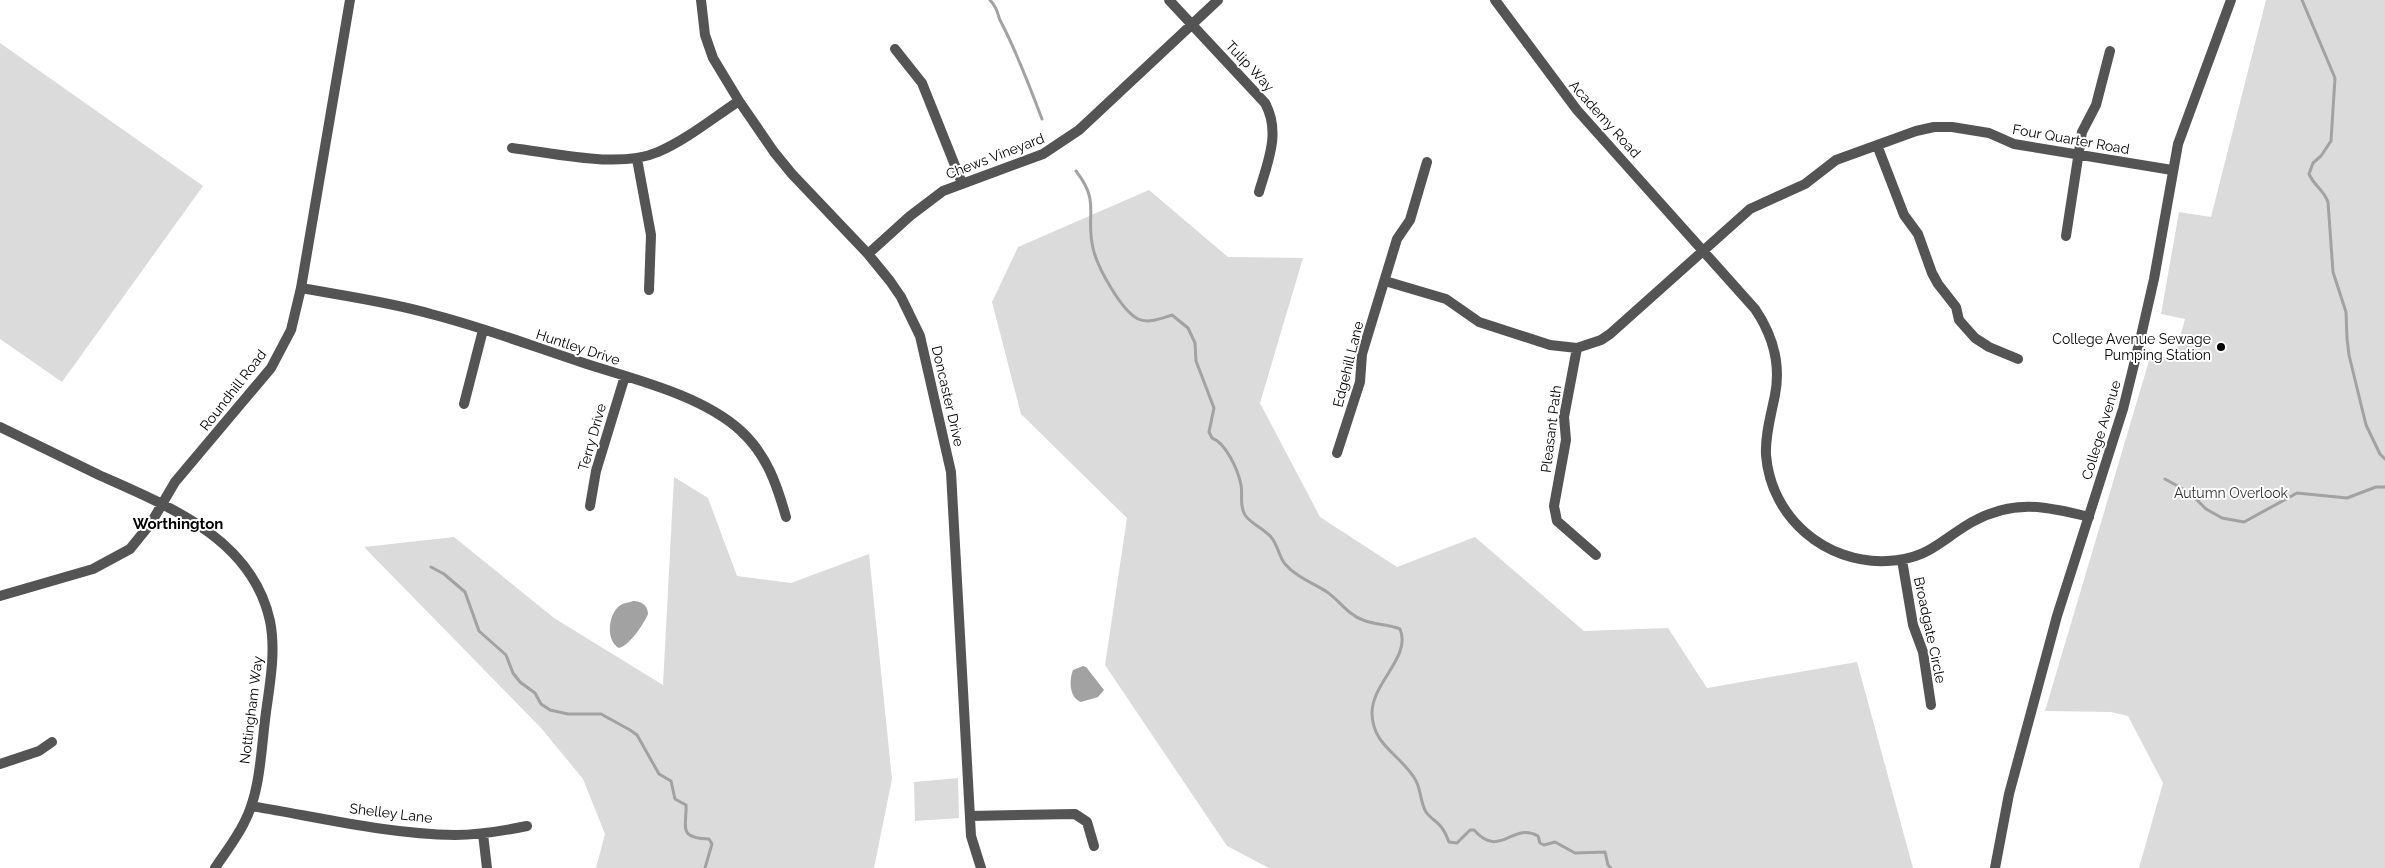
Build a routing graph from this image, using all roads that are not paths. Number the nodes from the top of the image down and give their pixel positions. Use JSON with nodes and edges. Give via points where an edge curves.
{"nodes":[{"id":1,"x":350,"y":0,"type":"edge"},
{"id":2,"x":701,"y":0,"type":"edge"},
{"id":3,"x":1169,"y":0,"type":"edge"},
{"id":4,"x":1218,"y":0,"type":"edge"},
{"id":5,"x":1495,"y":0,"type":"edge"},
{"id":6,"x":2231,"y":0,"type":"edge"},
{"id":7,"x":1192,"y":25,"type":"junction"},
{"id":8,"x":895,"y":49,"type":"dead end"},
{"id":9,"x":2110,"y":51,"type":"dead end"},
{"id":10,"x":739,"y":101,"type":"junction"},
{"id":11,"x":1877,"y":145,"type":"junction"},
{"id":12,"x":512,"y":148,"type":"dead end"},
{"id":13,"x":2079,"y":155,"type":"junction"},
{"id":14,"x":637,"y":158,"type":"junction"},
{"id":15,"x":1427,"y":162,"type":"dead end"},
{"id":16,"x":2172,"y":170,"type":"junction"},
{"id":17,"x":962,"y":183,"type":"junction"},
{"id":18,"x":1259,"y":192,"type":"dead end"},
{"id":19,"x":2066,"y":236,"type":"dead end"},
{"id":20,"x":1703,"y":250,"type":"junction"},
{"id":21,"x":868,"y":254,"type":"junction"},
{"id":22,"x":1385,"y":281,"type":"junction"},
{"id":23,"x":301,"y":288,"type":"junction"},
{"id":24,"x":650,"y":290,"type":"dead end"},
{"id":25,"x":483,"y":330,"type":"junction"},
{"id":26,"x":1577,"y":348,"type":"junction"},
{"id":27,"x":2018,"y":359,"type":"dead end"},
{"id":28,"x":624,"y":376,"type":"junction"},
{"id":29,"x":464,"y":404,"type":"dead end"},
{"id":30,"x":0,"y":427,"type":"edge"},
{"id":31,"x":1337,"y":453,"type":"dead end"},
{"id":32,"x":161,"y":503,"type":"junction"},
{"id":33,"x":590,"y":506,"type":"dead end"},
{"id":34,"x":786,"y":517,"type":"dead end"},
{"id":35,"x":2089,"y":517,"type":"junction"},
{"id":36,"x":1596,"y":554,"type":"dead end"},
{"id":37,"x":1902,"y":560,"type":"junction"},
{"id":38,"x":0,"y":596,"type":"edge"},
{"id":39,"x":1931,"y":705,"type":"dead end"},
{"id":40,"x":52,"y":742,"type":"dead end"},
{"id":41,"x":0,"y":764,"type":"edge"},
{"id":42,"x":251,"y":806,"type":"junction"},
{"id":43,"x":970,"y":816,"type":"junction"},
{"id":44,"x":527,"y":826,"type":"dead end"},
{"id":45,"x":483,"y":834,"type":"junction"},
{"id":46,"x":1094,"y":846,"type":"dead end"},
{"id":47,"x":215,"y":868,"type":"edge"},
{"id":48,"x":487,"y":868,"type":"edge"},
{"id":49,"x":981,"y":868,"type":"edge"},
{"id":50,"x":1995,"y":868,"type":"edge"}],
"edges":[{"from":1,"to":23,"type":"street","name":"Roundhill Road"},
{"from":2,"to":10,"type":"street","name":"Doncaster Drive","via":[[705,35],[713,58]]},
{"from":3,"to":7,"type":"street","name":"Tulip Way"},
{"from":4,"to":7,"type":"street","name":"Chews Vineyard"},
{"from":5,"to":20,"type":"street","name":"Academy Road","via":[[1558,88]]},
{"from":6,"to":16,"type":"street","name":"College Avenue","via":[[2189,111]]},
{"from":7,"to":17,"type":"street","name":"Chews Vineyard","via":[[1061,144],[1019,164]]},
{"from":7,"to":18,"type":"street","name":"Tulip Way","via":[[1265,102],[1271,114],[1274,138]]},
{"from":8,"to":17,"type":"street","via":[[922,83]]},
{"from":9,"to":13,"type":"street","via":[[2096,105],[2082,132]]},
{"from":10,"to":14,"type":"street","via":[[673,144]]},
{"from":10,"to":21,"type":"street","name":"Doncaster Drive","via":[[792,174]]},
{"from":11,"to":13,"type":"street","name":"Four Quarter Road","via":[[1916,131],[1952,127],[1989,133],[2004,142]]},
{"from":11,"to":20,"type":"street","name":"Four Quarter Road","via":[[1836,160],[1804,184],[1750,208]]},
{"from":11,"to":27,"type":"street","via":[[1904,215],[1918,234],[1932,273],[1956,307],[1959,320],[1975,338]]},
{"from":12,"to":14,"type":"street","via":[[606,159]]},
{"from":13,"to":16,"type":"street","name":"Four Quarter Road"},
{"from":13,"to":19,"type":"street"},
{"from":14,"to":24,"type":"street","via":[[650,235]]},
{"from":15,"to":22,"type":"street","name":"Edgehill Lane","via":[[1410,220],[1397,239]]},
{"from":16,"to":35,"type":"street","name":"College Avenue","via":[[2142,336]]},
{"from":17,"to":21,"type":"street","name":"Chews Vineyard","via":[[928,202]]},
{"from":20,"to":26,"type":"street","name":"Four Quarter Road","via":[[1610,334]]},
{"from":20,"to":37,"type":"street","name":"Academy Road","via":[[1755,309],[1771,339],[1777,371],[1766,454],[1768,471],[1779,500],[1801,530],[1833,552],[1876,562]]},
{"from":21,"to":43,"type":"street","name":"Doncaster Drive","via":[[902,297],[920,336],[946,445],[953,494]]},
{"from":22,"to":26,"type":"street","via":[[1446,299],[1479,322],[1550,345]]},
{"from":22,"to":31,"type":"street","name":"Edgehill Lane","via":[[1362,354],[1360,382]]},
{"from":23,"to":25,"type":"street","name":"Huntley Drive","via":[[397,305]]},
{"from":23,"to":32,"type":"street","name":"Roundhill Road","via":[[291,330],[271,368]]},
{"from":25,"to":28,"type":"street","name":"Huntley Drive"},
{"from":25,"to":29,"type":"street"},
{"from":26,"to":36,"type":"street","name":"Pleasant Path","via":[[1564,417],[1566,440],[1554,514],[1557,521]]},
{"from":28,"to":33,"type":"street","name":"Terry Drive","via":[[596,471]]},
{"from":28,"to":34,"type":"street","name":"Huntley Drive","via":[[700,405],[741,431],[767,464]]},
{"from":30,"to":32,"type":"street","name":"Nottingham Way"},
{"from":32,"to":38,"type":"street","name":"Roundhill Road","via":[[140,538],[115,559],[93,569]]},
{"from":32,"to":42,"type":"street","name":"Nottingham Way","via":[[216,536],[231,550],[246,566],[265,604],[270,623],[271,670]]},
{"from":35,"to":37,"type":"street","name":"Academy Road","via":[[2041,506],[2008,508],[1971,523],[1933,549]]},
{"from":35,"to":50,"type":"street","name":"College Avenue","via":[[2057,616],[2009,794]]},
{"from":37,"to":39,"type":"street","name":"Broadgate Circle","via":[[1913,625],[1923,652]]},
{"from":40,"to":41,"type":"street","via":[[39,751]]},
{"from":42,"to":45,"type":"street","name":"Shelley Lane","via":[[379,827],[455,835]]},
{"from":42,"to":47,"type":"street","name":"Nottingham Way"},
{"from":43,"to":46,"type":"street","via":[[1075,814],[1087,822]]},
{"from":43,"to":49,"type":"street","name":"Doncaster Drive","via":[[974,851]]},
{"from":44,"to":45,"type":"street","name":"Shelley Lane"},
{"from":45,"to":48,"type":"street"}]}
